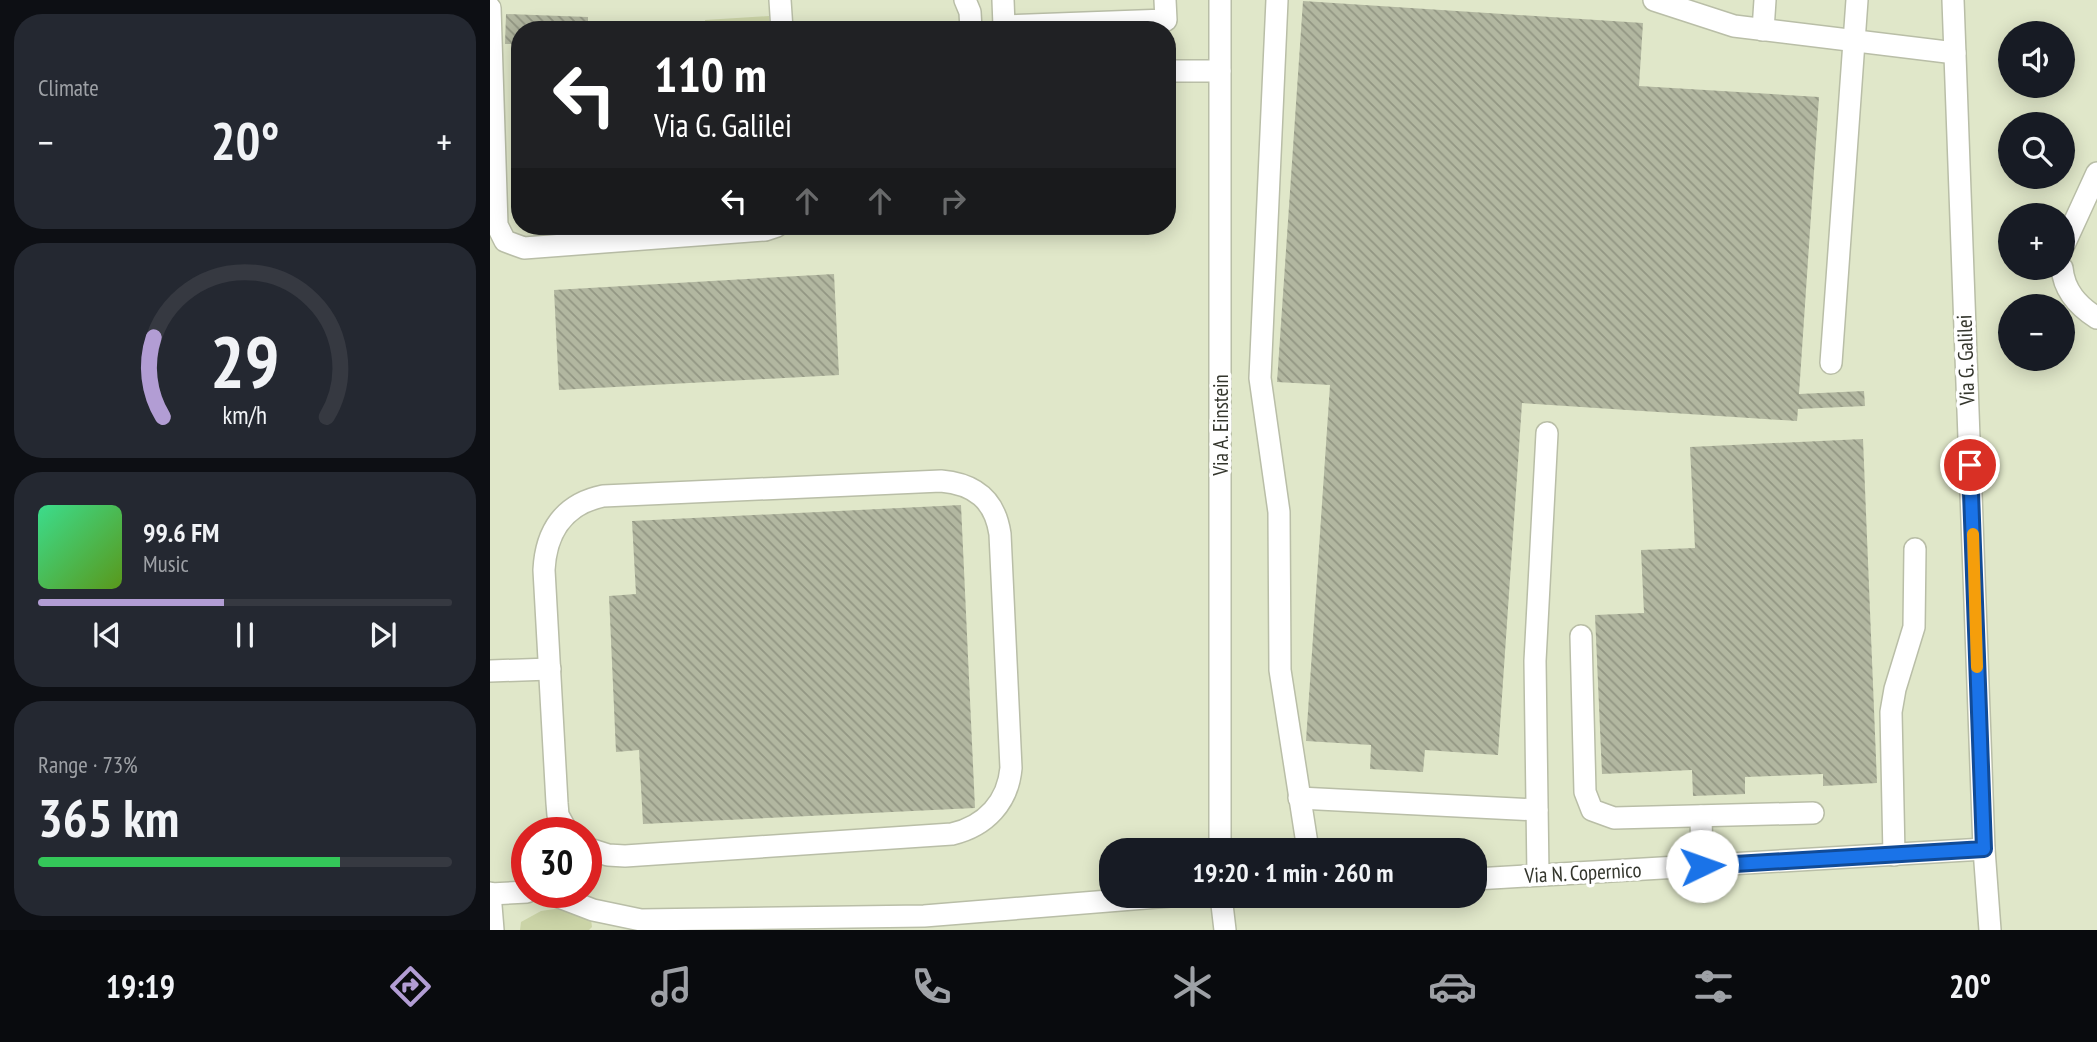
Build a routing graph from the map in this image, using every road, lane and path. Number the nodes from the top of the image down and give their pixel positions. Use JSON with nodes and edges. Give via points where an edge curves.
{"nodes":[{"id":1,"x":780,"y":0,"type":"edge"},
{"id":2,"x":965,"y":0,"type":"edge"},
{"id":3,"x":1003,"y":0,"type":"edge"},
{"id":4,"x":1165,"y":0,"type":"edge"},
{"id":5,"x":1220,"y":0,"type":"edge"},
{"id":6,"x":1278,"y":0,"type":"edge"},
{"id":7,"x":1765,"y":0,"type":"edge"},
{"id":8,"x":1857,"y":0,"type":"edge"},
{"id":9,"x":1953,"y":0,"type":"edge"},
{"id":10,"x":1657,"y":1,"type":"edge"},
{"id":11,"x":490,"y":8,"type":"edge"},
{"id":12,"x":781,"y":21,"type":"edge"},
{"id":13,"x":971,"y":21,"type":"edge"},
{"id":14,"x":1004,"y":21,"type":"edge"},
{"id":15,"x":1139,"y":21,"type":"edge"},
{"id":16,"x":1763,"y":30,"type":"junction"},
{"id":17,"x":1855,"y":41,"type":"junction"},
{"id":18,"x":1955,"y":53,"type":"junction"},
{"id":19,"x":1176,"y":71,"type":"edge"},
{"id":20,"x":1220,"y":71,"type":"junction"},
{"id":21,"x":2097,"y":173,"type":"edge"},
{"id":22,"x":2075,"y":221,"type":"edge"},
{"id":23,"x":698,"y":235,"type":"edge"},
{"id":24,"x":2066,"y":280,"type":"edge"},
{"id":25,"x":2097,"y":318,"type":"edge"},
{"id":26,"x":1831,"y":363,"type":"dead end"},
{"id":27,"x":1547,"y":433,"type":"dead end"},
{"id":28,"x":1915,"y":549,"type":"dead end"},
{"id":29,"x":1581,"y":636,"type":"dead end"},
{"id":30,"x":550,"y":669,"type":"junction"},
{"id":31,"x":490,"y":671,"type":"edge"},
{"id":32,"x":1299,"y":798,"type":"junction"},
{"id":33,"x":1537,"y":810,"type":"junction"},
{"id":34,"x":1813,"y":813,"type":"dead end"},
{"id":35,"x":1701,"y":816,"type":"junction"},
{"id":36,"x":559,"y":817,"type":"edge"},
{"id":37,"x":1220,"y":838,"type":"edge"},
{"id":38,"x":1306,"y":838,"type":"edge"},
{"id":39,"x":1984,"y":849,"type":"junction"},
{"id":40,"x":602,"y":853,"type":"edge"},
{"id":41,"x":1894,"y":855,"type":"junction"},
{"id":42,"x":1702,"y":866,"type":"junction"},
{"id":43,"x":1538,"y":876,"type":"junction"},
{"id":44,"x":1487,"y":878,"type":"edge"},
{"id":45,"x":511,"y":893,"type":"edge"},
{"id":46,"x":490,"y":894,"type":"edge"},
{"id":47,"x":1099,"y":904,"type":"edge"},
{"id":48,"x":588,"y":908,"type":"edge"},
{"id":49,"x":1222,"y":908,"type":"edge"},
{"id":50,"x":641,"y":920,"type":"junction"},
{"id":51,"x":961,"y":921,"type":"edge"},
{"id":52,"x":827,"y":924,"type":"edge"},
{"id":53,"x":493,"y":930,"type":"edge"},
{"id":54,"x":605,"y":930,"type":"edge"},
{"id":55,"x":1224,"y":930,"type":"edge"},
{"id":56,"x":1990,"y":930,"type":"edge"}],
"edges":[{"from":1,"to":12,"type":"street"},
{"from":2,"to":13,"type":"street"},
{"from":3,"to":14,"type":"street"},
{"from":4,"to":15,"type":"street","via":[[1166,20]]},
{"from":5,"to":20,"type":"street","name":"Via A. Einstein"},
{"from":6,"to":32,"type":"street","via":[[1260,378],[1278,505],[1280,670]]},
{"from":7,"to":16,"type":"street"},
{"from":8,"to":17,"type":"street"},
{"from":9,"to":18,"type":"street","name":"Via G. Galilei"},
{"from":10,"to":16,"type":"street","via":[[1713,21]]},
{"from":11,"to":23,"type":"street","via":[[497,225],[505,241],[524,248]]},
{"from":16,"to":17,"type":"street"},
{"from":17,"to":18,"type":"street"},
{"from":17,"to":26,"type":"street"},
{"from":18,"to":39,"type":"street","name":"Via G. Galilei"},
{"from":19,"to":20,"type":"street"},
{"from":20,"to":37,"type":"street","name":"Via A. Einstein"},
{"from":21,"to":22,"type":"street"},
{"from":24,"to":25,"type":"street","via":[[2077,303]]},
{"from":27,"to":33,"type":"street","via":[[1536,651]]},
{"from":28,"to":41,"type":"street","via":[[1914,627],[1891,712]]},
{"from":29,"to":35,"type":"street","via":[[1585,792],[1592,810],[1614,818]]},
{"from":30,"to":31,"type":"street"},
{"from":30,"to":36,"type":"street"},
{"from":30,"to":40,"type":"street","via":[[544,570],[548,542],[568,511],[590,499],[941,481],[973,489],[989,502],[998,521],[1011,768],[1005,794],[983,821],[952,834],[639,855]]},
{"from":32,"to":33,"type":"street"},
{"from":32,"to":38,"type":"street"},
{"from":33,"to":43,"type":"street"},
{"from":34,"to":35,"type":"street"},
{"from":35,"to":42,"type":"street"},
{"from":39,"to":41,"type":"street","name":"Via N. Copernico"},
{"from":39,"to":56,"type":"street","name":"Via G. Galilei"},
{"from":41,"to":42,"type":"street","name":"Via N. Copernico"},
{"from":42,"to":43,"type":"street","name":"Via N. Copernico"},
{"from":43,"to":44,"type":"street","name":"Via N. Copernico"},
{"from":45,"to":46,"type":"street"},
{"from":46,"to":53,"type":"street"},
{"from":47,"to":51,"type":"street"},
{"from":48,"to":50,"type":"street"},
{"from":49,"to":55,"type":"street"},
{"from":50,"to":52,"type":"street"},
{"from":50,"to":54,"type":"street"},
{"from":51,"to":52,"type":"street"}]}
